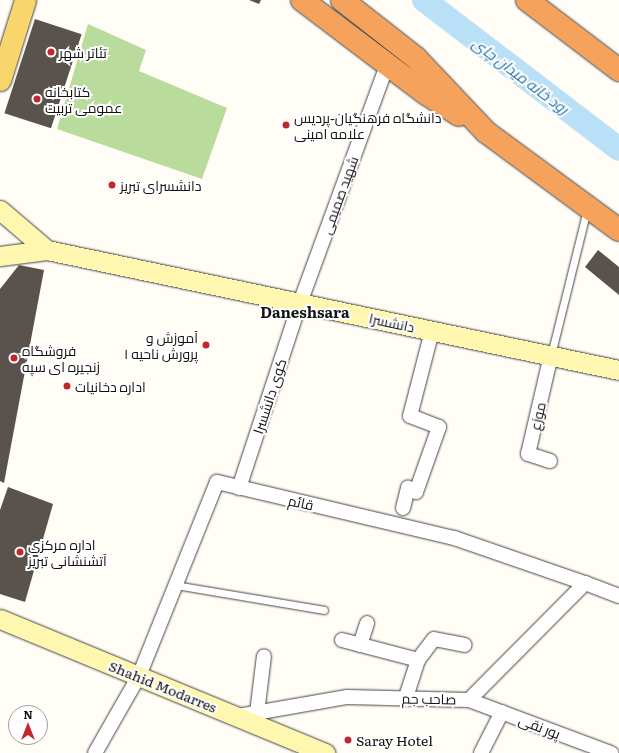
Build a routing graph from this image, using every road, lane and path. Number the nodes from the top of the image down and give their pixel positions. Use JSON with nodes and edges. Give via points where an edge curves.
{"nodes":[{"id":1,"x":25,"y":0,"type":"edge"},
{"id":2,"x":302,"y":0,"type":"edge"},
{"id":3,"x":342,"y":0,"type":"edge"},
{"id":4,"x":527,"y":0,"type":"edge"},
{"id":5,"x":387,"y":65,"type":"junction"},
{"id":6,"x":619,"y":70,"type":"edge"},
{"id":7,"x":0,"y":80,"type":"edge"},
{"id":8,"x":486,"y":132,"type":"junction"},
{"id":9,"x":588,"y":207,"type":"junction"},
{"id":10,"x":0,"y":210,"type":"edge"},
{"id":11,"x":619,"y":230,"type":"edge"},
{"id":12,"x":47,"y":250,"type":"junction"},
{"id":13,"x":0,"y":256,"type":"edge"},
{"id":14,"x":300,"y":303,"type":"junction"},
{"id":15,"x":432,"y":331,"type":"junction"},
{"id":16,"x":551,"y":356,"type":"junction"},
{"id":17,"x":619,"y":370,"type":"edge"},
{"id":18,"x":550,"y":461,"type":"dead end"},
{"id":19,"x":239,"y":488,"type":"junction"},
{"id":20,"x":403,"y":508,"type":"dead end"},
{"id":21,"x":585,"y":583,"type":"junction"},
{"id":22,"x":175,"y":585,"type":"junction"},
{"id":23,"x":619,"y":596,"type":"edge"},
{"id":24,"x":324,"y":610,"type":"dead end"},
{"id":25,"x":0,"y":619,"type":"edge"},
{"id":26,"x":367,"y":623,"type":"dead end"},
{"id":27,"x":342,"y":640,"type":"dead end"},
{"id":28,"x":360,"y":645,"type":"junction"},
{"id":29,"x":464,"y":645,"type":"dead end"},
{"id":30,"x":264,"y":656,"type":"dead end"},
{"id":31,"x":418,"y":660,"type":"junction"},
{"id":32,"x":139,"y":676,"type":"junction"},
{"id":33,"x":406,"y":697,"type":"junction"},
{"id":34,"x":469,"y":700,"type":"junction"},
{"id":35,"x":502,"y":712,"type":"junction"},
{"id":36,"x":257,"y":713,"type":"junction"},
{"id":37,"x":238,"y":716,"type":"junction"},
{"id":38,"x":95,"y":753,"type":"edge"},
{"id":39,"x":326,"y":753,"type":"edge"},
{"id":40,"x":482,"y":753,"type":"edge"},
{"id":41,"x":611,"y":753,"type":"edge"}],
"edges":[{"from":1,"to":7,"type":"main road"},
{"from":2,"to":5,"type":"highway"},
{"from":3,"to":8,"type":"highway","via":[[416,58]]},
{"from":4,"to":6,"type":"highway"},
{"from":5,"to":8,"type":"highway"},
{"from":5,"to":14,"type":"street","name":"شهید صمیمی"},
{"from":8,"to":9,"type":"highway"},
{"from":9,"to":11,"type":"highway"},
{"from":9,"to":16,"type":"lane"},
{"from":10,"to":12,"type":"main road"},
{"from":12,"to":13,"type":"main road"},
{"from":12,"to":14,"type":"main road","name":"دانشسرا"},
{"from":14,"to":15,"type":"main road","name":"دانشسرا"},
{"from":14,"to":19,"type":"street","name":"کوی دانشسرا"},
{"from":15,"to":16,"type":"main road","name":"دانشسرا"},
{"from":15,"to":20,"type":"street","via":[[410,416],[439,427],[416,492],[408,488]]},
{"from":16,"to":17,"type":"main road","name":"دانشسرا"},
{"from":16,"to":18,"type":"street","name":"موزع","via":[[528,454]]},
{"from":19,"to":21,"type":"street","name":"قائم","via":[[454,538]]},
{"from":19,"to":22,"type":"street","name":"قائم","via":[[217,482]]},
{"from":21,"to":23,"type":"street"},
{"from":21,"to":34,"type":"street","name":"صاحب جم"},
{"from":22,"to":24,"type":"lane"},
{"from":22,"to":32,"type":"street","name":"قائم"},
{"from":25,"to":32,"type":"main road","name":"Shahid Modarres"},
{"from":26,"to":28,"type":"street"},
{"from":27,"to":28,"type":"street"},
{"from":28,"to":31,"type":"street"},
{"from":29,"to":31,"type":"street","via":[[434,639]]},
{"from":30,"to":36,"type":"street"},
{"from":31,"to":33,"type":"street"},
{"from":32,"to":37,"type":"main road","name":"Shahid Modarres"},
{"from":32,"to":38,"type":"street","name":"قائم"},
{"from":33,"to":34,"type":"street","name":"صاحب جم"},
{"from":33,"to":36,"type":"street","name":"صاحب جم","via":[[347,697]]},
{"from":34,"to":35,"type":"street","name":"پور نقی"},
{"from":35,"to":40,"type":"street"},
{"from":35,"to":41,"type":"street","name":"پور نقی"},
{"from":36,"to":37,"type":"street","name":"صاحب جم"},
{"from":37,"to":39,"type":"main road","name":"Shahid Modarres"}]}
